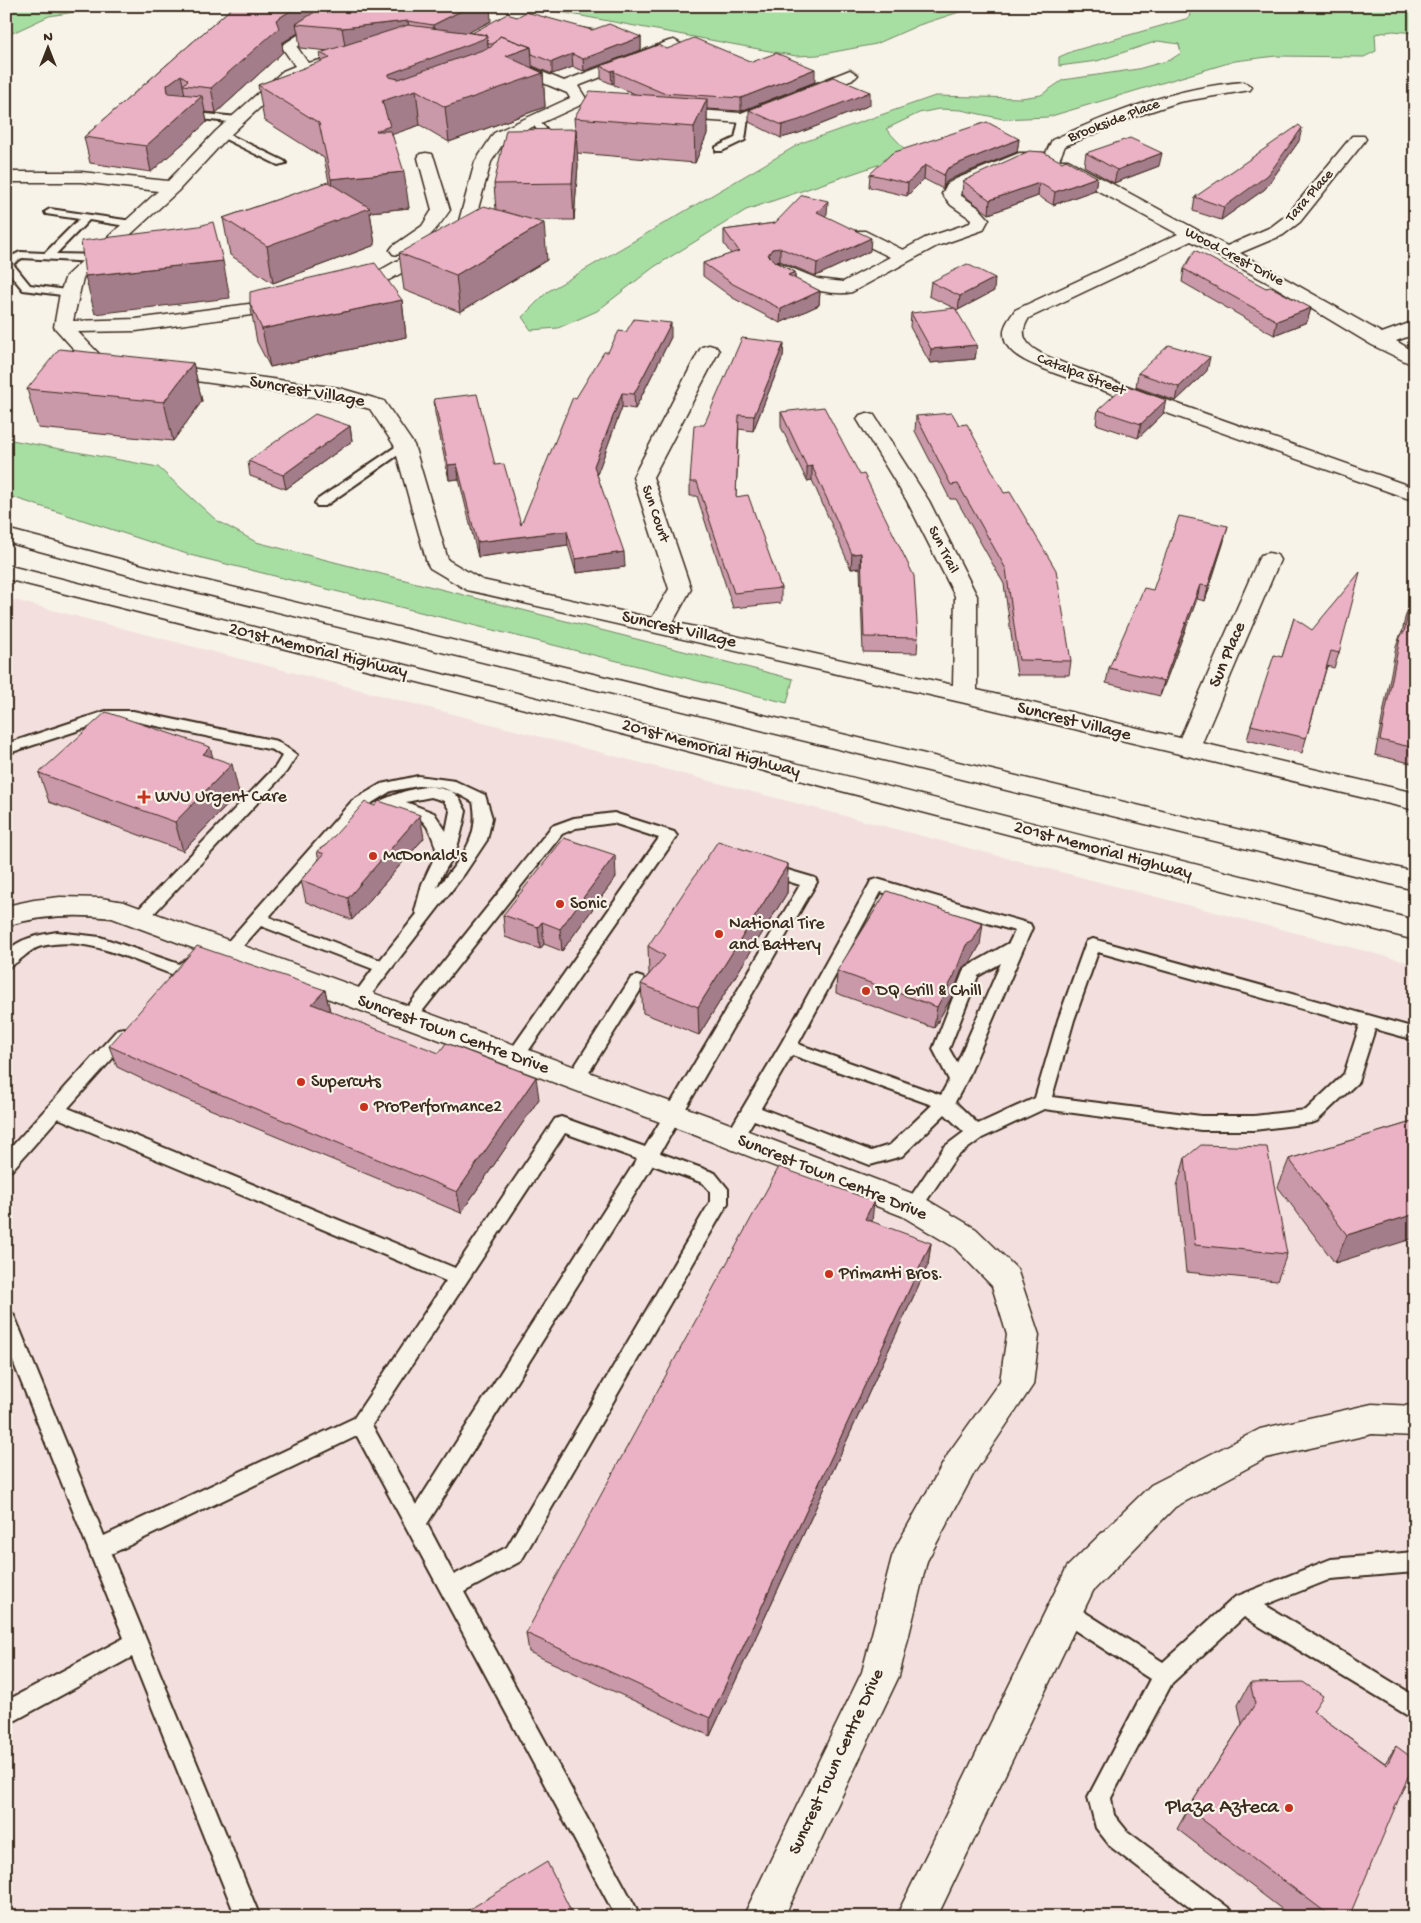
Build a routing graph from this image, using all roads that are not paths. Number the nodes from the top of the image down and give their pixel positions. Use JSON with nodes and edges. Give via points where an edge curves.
{"nodes":[{"id":1,"x":343,"y":6,"type":"edge"},
{"id":2,"x":461,"y":44,"type":"edge"},
{"id":3,"x":674,"y":44,"type":"edge"},
{"id":4,"x":441,"y":54,"type":"junction"},
{"id":5,"x":304,"y":68,"type":"junction"},
{"id":6,"x":850,"y":75,"type":"dead end"},
{"id":7,"x":565,"y":86,"type":"junction"},
{"id":8,"x":1244,"y":87,"type":"dead end"},
{"id":9,"x":186,"y":105,"type":"edge"},
{"id":10,"x":656,"y":112,"type":"edge"},
{"id":11,"x":743,"y":118,"type":"junction"},
{"id":12,"x":238,"y":120,"type":"junction"},
{"id":13,"x":535,"y":121,"type":"junction"},
{"id":14,"x":222,"y":134,"type":"junction"},
{"id":15,"x":1358,"y":139,"type":"dead end"},
{"id":16,"x":719,"y":149,"type":"dead end"},
{"id":17,"x":426,"y":158,"type":"dead end"},
{"id":18,"x":1052,"y":158,"type":"junction"},
{"id":19,"x":545,"y":162,"type":"edge"},
{"id":20,"x":281,"y":163,"type":"dead end"},
{"id":21,"x":6,"y":177,"type":"edge"},
{"id":22,"x":172,"y":187,"type":"junction"},
{"id":23,"x":50,"y":212,"type":"dead end"},
{"id":24,"x":87,"y":217,"type":"junction"},
{"id":25,"x":132,"y":224,"type":"junction"},
{"id":26,"x":1192,"y":234,"type":"junction"},
{"id":27,"x":859,"y":235,"type":"edge"},
{"id":28,"x":1226,"y":253,"type":"junction"},
{"id":29,"x":48,"y":256,"type":"junction"},
{"id":30,"x":903,"y":256,"type":"junction"},
{"id":31,"x":113,"y":257,"type":"edge"},
{"id":32,"x":93,"y":259,"type":"junction"},
{"id":33,"x":779,"y":268,"type":"edge"},
{"id":34,"x":69,"y":293,"type":"junction"},
{"id":35,"x":288,"y":304,"type":"junction"},
{"id":36,"x":63,"y":328,"type":"junction"},
{"id":37,"x":1415,"y":328,"type":"edge"},
{"id":38,"x":1379,"y":341,"type":"junction"},
{"id":39,"x":709,"y":351,"type":"dead end"},
{"id":40,"x":1415,"y":360,"type":"edge"},
{"id":41,"x":867,"y":419,"type":"dead end"},
{"id":42,"x":404,"y":445,"type":"junction"},
{"id":43,"x":1415,"y":495,"type":"edge"},
{"id":44,"x":321,"y":503,"type":"dead end"},
{"id":45,"x":6,"y":535,"type":"edge"},
{"id":46,"x":1269,"y":560,"type":"dead end"},
{"id":47,"x":6,"y":572,"type":"edge"},
{"id":48,"x":659,"y":626,"type":"junction"},
{"id":49,"x":965,"y":695,"type":"junction"},
{"id":50,"x":6,"y":749,"type":"edge"},
{"id":51,"x":1187,"y":750,"type":"junction"},
{"id":52,"x":1415,"y":802,"type":"edge"},
{"id":53,"x":389,"y":803,"type":"junction"},
{"id":54,"x":567,"y":826,"type":"junction"},
{"id":55,"x":567,"y":845,"type":"edge"},
{"id":56,"x":446,"y":855,"type":"junction"},
{"id":57,"x":754,"y":865,"type":"edge"},
{"id":58,"x":300,"y":870,"type":"junction"},
{"id":59,"x":1415,"y":881,"type":"edge"},
{"id":60,"x":531,"y":888,"type":"edge"},
{"id":61,"x":6,"y":916,"type":"edge"},
{"id":62,"x":140,"y":918,"type":"junction"},
{"id":63,"x":421,"y":918,"type":"junction"},
{"id":64,"x":259,"y":919,"type":"junction"},
{"id":65,"x":1415,"y":930,"type":"edge"},
{"id":66,"x":474,"y":935,"type":"junction"},
{"id":67,"x":219,"y":947,"type":"junction"},
{"id":68,"x":1016,"y":947,"type":"junction"},
{"id":69,"x":6,"y":962,"type":"edge"},
{"id":70,"x":383,"y":966,"type":"junction"},
{"id":71,"x":181,"y":971,"type":"junction"},
{"id":72,"x":637,"y":982,"type":"dead end"},
{"id":73,"x":168,"y":986,"type":"edge"},
{"id":74,"x":358,"y":1000,"type":"junction"},
{"id":75,"x":407,"y":1018,"type":"junction"},
{"id":76,"x":1369,"y":1021,"type":"junction"},
{"id":77,"x":135,"y":1022,"type":"edge"},
{"id":78,"x":1415,"y":1034,"type":"edge"},
{"id":79,"x":788,"y":1047,"type":"junction"},
{"id":80,"x":514,"y":1058,"type":"junction"},
{"id":81,"x":575,"y":1080,"type":"junction"},
{"id":82,"x":958,"y":1080,"type":"junction"},
{"id":83,"x":1042,"y":1102,"type":"junction"},
{"id":84,"x":945,"y":1103,"type":"junction"},
{"id":85,"x":56,"y":1110,"type":"junction"},
{"id":86,"x":750,"y":1111,"type":"junction"},
{"id":87,"x":674,"y":1116,"type":"junction"},
{"id":88,"x":976,"y":1133,"type":"junction"},
{"id":89,"x":734,"y":1138,"type":"junction"},
{"id":90,"x":649,"y":1156,"type":"junction"},
{"id":91,"x":6,"y":1166,"type":"edge"},
{"id":92,"x":912,"y":1206,"type":"junction"},
{"id":93,"x":459,"y":1278,"type":"junction"},
{"id":94,"x":6,"y":1320,"type":"edge"},
{"id":95,"x":1415,"y":1421,"type":"edge"},
{"id":96,"x":361,"y":1424,"type":"junction"},
{"id":97,"x":415,"y":1524,"type":"junction"},
{"id":98,"x":100,"y":1550,"type":"junction"},
{"id":99,"x":1415,"y":1562,"type":"edge"},
{"id":100,"x":450,"y":1588,"type":"junction"},
{"id":101,"x":1243,"y":1604,"type":"junction"},
{"id":102,"x":1064,"y":1612,"type":"junction"},
{"id":103,"x":137,"y":1643,"type":"junction"},
{"id":104,"x":1164,"y":1675,"type":"junction"},
{"id":105,"x":1415,"y":1709,"type":"edge"},
{"id":106,"x":8,"y":1712,"type":"dead end"},
{"id":107,"x":248,"y":1917,"type":"edge"},
{"id":108,"x":628,"y":1917,"type":"edge"},
{"id":109,"x":763,"y":1917,"type":"edge"},
{"id":110,"x":916,"y":1917,"type":"edge"},
{"id":111,"x":1222,"y":1917,"type":"edge"}],
"edges":[{"from":1,"to":5,"type":"street","via":[[320,27],[289,46]]},
{"from":2,"to":4,"type":"street"},
{"from":3,"to":7,"type":"street"},
{"from":4,"to":5,"type":"street","via":[[411,52],[354,57]]},
{"from":4,"to":7,"type":"street","via":[[498,67],[513,65]]},
{"from":5,"to":12,"type":"street","via":[[288,74]]},
{"from":6,"to":11,"type":"street"},
{"from":7,"to":13,"type":"street","via":[[587,102]]},
{"from":8,"to":18,"type":"street","name":"Brookside Place","via":[[1180,96],[1058,143]]},
{"from":9,"to":12,"type":"lane","via":[[176,114]]},
{"from":10,"to":11,"type":"street"},
{"from":11,"to":16,"type":"lane","via":[[740,140]]},
{"from":12,"to":14,"type":"street"},
{"from":13,"to":19,"type":"lane","via":[[548,137]]},
{"from":13,"to":35,"type":"street","via":[[500,136],[484,162],[472,225],[383,276],[377,286]]},
{"from":14,"to":20,"type":"lane"},
{"from":14,"to":22,"type":"street"},
{"from":15,"to":28,"type":"street","name":"Tara Place","via":[[1294,218],[1277,232]]},
{"from":17,"to":35,"type":"street","via":[[441,210],[428,230],[388,257],[326,282]]},
{"from":18,"to":26,"type":"street","name":"Wood Crest Drive"},
{"from":18,"to":30,"type":"street","name":"Brookside Place","via":[[1025,157],[953,188],[954,200],[980,219],[977,226],[930,242]]},
{"from":21,"to":22,"type":"street","via":[[81,177]]},
{"from":22,"to":25,"type":"street"},
{"from":23,"to":24,"type":"lane"},
{"from":24,"to":25,"type":"lane"},
{"from":24,"to":29,"type":"lane"},
{"from":25,"to":32,"type":"street"},
{"from":26,"to":28,"type":"street","name":"Wood Crest Drive"},
{"from":26,"to":43,"type":"street","name":"Catalpa Street","via":[[1022,314],[1014,324],[1013,337],[1020,348],[1033,358]]},
{"from":27,"to":30,"type":"street"},
{"from":28,"to":38,"type":"street","name":"Wood Crest Drive"},
{"from":29,"to":32,"type":"lane"},
{"from":29,"to":34,"type":"lane","via":[[20,256],[7,263],[27,288]]},
{"from":30,"to":33,"type":"street","name":"Brookside Place","via":[[846,288],[831,289],[817,285]]},
{"from":31,"to":32,"type":"lane"},
{"from":32,"to":34,"type":"street","via":[[75,276]]},
{"from":34,"to":36,"type":"street"},
{"from":35,"to":36,"type":"street","via":[[136,325]]},
{"from":36,"to":42,"type":"street","name":"Suncrest Village","via":[[96,362],[339,394],[377,404]]},
{"from":37,"to":38,"type":"street"},
{"from":38,"to":40,"type":"street","name":"Wood Crest Drive"},
{"from":39,"to":48,"type":"street","name":"Sun Court","via":[[643,477],[680,589]]},
{"from":41,"to":49,"type":"street","name":"Sun Trail","via":[[918,501],[966,596]]},
{"from":42,"to":44,"type":"lane"},
{"from":42,"to":48,"type":"street","name":"Suncrest Village","via":[[438,563],[475,585]]},
{"from":45,"to":59,"type":"street","name":"201st Memorial Highway","via":[[155,575]]},
{"from":46,"to":51,"type":"street","name":"Sun Place"},
{"from":47,"to":65,"type":"street","name":"201st Memorial Highway","via":[[541,705]]},
{"from":48,"to":49,"type":"street","name":"Suncrest Village"},
{"from":49,"to":51,"type":"street","name":"Suncrest Village"},
{"from":50,"to":62,"type":"lane","via":[[106,716],[133,716],[277,746],[290,754],[281,769]]},
{"from":51,"to":52,"type":"street","name":"Suncrest Village"},
{"from":53,"to":56,"type":"lane","via":[[429,815],[436,823]]},
{"from":53,"to":56,"type":"lane","via":[[422,792],[449,797],[458,810],[456,828]]},
{"from":53,"to":58,"type":"lane","via":[[363,818],[324,862]]},
{"from":54,"to":55,"type":"lane"},
{"from":54,"to":66,"type":"lane","via":[[557,830]]},
{"from":54,"to":80,"type":"lane","via":[[614,818],[669,836]]},
{"from":56,"to":63,"type":"lane","via":[[430,884]]},
{"from":57,"to":87,"type":"lane","via":[[809,882]]},
{"from":58,"to":63,"type":"lane","via":[[358,804],[388,786],[416,779],[440,781],[466,789],[480,799],[484,818],[479,840]]},
{"from":58,"to":64,"type":"lane"},
{"from":60,"to":66,"type":"lane","via":[[507,916]]},
{"from":61,"to":62,"type":"street","name":"Suncrest Town Centre Drive","via":[[28,909],[77,904],[115,909]]},
{"from":62,"to":67,"type":"street","name":"Suncrest Town Centre Drive"},
{"from":63,"to":70,"type":"lane"},
{"from":64,"to":67,"type":"lane"},
{"from":64,"to":70,"type":"lane"},
{"from":66,"to":75,"type":"lane"},
{"from":67,"to":71,"type":"lane"},
{"from":67,"to":74,"type":"street","name":"Suncrest Town Centre Drive"},
{"from":68,"to":79,"type":"lane","via":[[1024,928],[877,885]]},
{"from":68,"to":82,"type":"lane"},
{"from":68,"to":82,"type":"lane","via":[[971,972],[940,1049]]},
{"from":69,"to":71,"type":"lane","via":[[21,948],[46,939],[69,938],[95,941]]},
{"from":70,"to":74,"type":"lane"},
{"from":71,"to":73,"type":"lane"},
{"from":72,"to":81,"type":"lane"},
{"from":74,"to":75,"type":"street","name":"Suncrest Town Centre Drive"},
{"from":75,"to":80,"type":"street","name":"Suncrest Town Centre Drive"},
{"from":76,"to":78,"type":"lane"},
{"from":76,"to":83,"type":"lane","via":[[1352,1076],[1311,1116],[1254,1123],[1201,1124]]},
{"from":76,"to":83,"type":"lane","via":[[1094,945],[1066,1020]]},
{"from":77,"to":85,"type":"lane"},
{"from":79,"to":84,"type":"lane"},
{"from":79,"to":86,"type":"lane"},
{"from":80,"to":81,"type":"street","name":"Suncrest Town Centre Drive"},
{"from":81,"to":87,"type":"street","name":"Suncrest Town Centre Drive"},
{"from":82,"to":84,"type":"lane"},
{"from":83,"to":88,"type":"lane"},
{"from":84,"to":86,"type":"lane","via":[[896,1151],[870,1158]]},
{"from":84,"to":88,"type":"lane"},
{"from":85,"to":91,"type":"lane"},
{"from":85,"to":93,"type":"lane"},
{"from":86,"to":89,"type":"lane"},
{"from":87,"to":89,"type":"street","name":"Suncrest Town Centre Drive"},
{"from":87,"to":90,"type":"lane"},
{"from":88,"to":92,"type":"lane","via":[[950,1152]]},
{"from":89,"to":92,"type":"street","name":"Suncrest Town Centre Drive"},
{"from":90,"to":93,"type":"lane","via":[[562,1124]]},
{"from":90,"to":97,"type":"lane"},
{"from":90,"to":100,"type":"lane","via":[[709,1178],[719,1188],[719,1203],[514,1554]]},
{"from":92,"to":109,"type":"street","name":"Suncrest Town Centre Drive","via":[[965,1238],[1006,1279],[1023,1335],[1016,1385],[962,1462],[910,1557],[880,1676]]},
{"from":93,"to":96,"type":"lane"},
{"from":94,"to":98,"type":"lane"},
{"from":95,"to":102,"type":"street","via":[[1372,1419],[1260,1444],[1163,1496],[1080,1579]]},
{"from":96,"to":97,"type":"lane"},
{"from":96,"to":98,"type":"lane"},
{"from":97,"to":100,"type":"lane"},
{"from":98,"to":103,"type":"lane"},
{"from":99,"to":101,"type":"lane","via":[[1331,1569]]},
{"from":100,"to":108,"type":"lane"},
{"from":101,"to":104,"type":"lane"},
{"from":101,"to":105,"type":"lane"},
{"from":102,"to":104,"type":"lane"},
{"from":102,"to":110,"type":"street"},
{"from":103,"to":106,"type":"lane"},
{"from":103,"to":107,"type":"lane"},
{"from":104,"to":111,"type":"lane","via":[[1099,1797],[1104,1820],[1119,1839]]}]}
